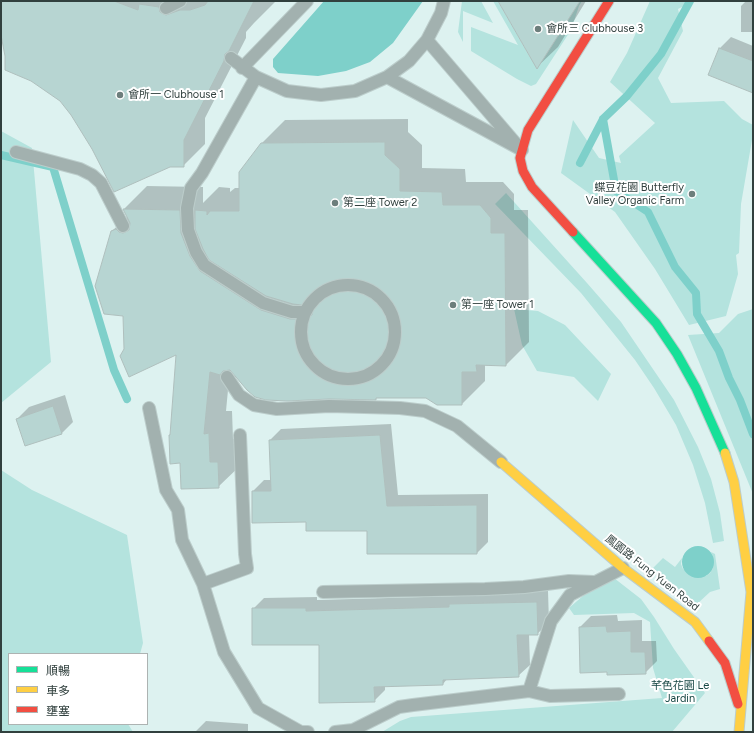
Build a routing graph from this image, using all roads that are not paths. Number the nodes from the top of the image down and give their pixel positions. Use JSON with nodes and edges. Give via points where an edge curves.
{"nodes":[{"id":1,"x":180,"y":1,"type":"edge"},
{"id":2,"x":307,"y":1,"type":"edge"},
{"id":3,"x":444,"y":1,"type":"edge"},
{"id":4,"x":609,"y":1,"type":"edge"},
{"id":5,"x":166,"y":8,"type":"dead end"},
{"id":6,"x":427,"y":40,"type":"junction"},
{"id":7,"x":231,"y":58,"type":"dead end"},
{"id":8,"x":242,"y":68,"type":"junction"},
{"id":9,"x":256,"y":77,"type":"junction"},
{"id":10,"x":387,"y":78,"type":"junction"},
{"id":11,"x":522,"y":150,"type":"junction"},
{"id":12,"x":16,"y":152,"type":"dead end"},
{"id":13,"x":123,"y":226,"type":"dead end"},
{"id":14,"x":305,"y":312,"type":"junction"},
{"id":15,"x":227,"y":377,"type":"dead end"},
{"id":16,"x":149,"y":408,"type":"dead end"},
{"id":17,"x":240,"y":435,"type":"dead end"},
{"id":18,"x":501,"y":462,"type":"joint"},
{"id":19,"x":623,"y":568,"type":"junction"},
{"id":20,"x":594,"y":582,"type":"junction"},
{"id":21,"x":203,"y":584,"type":"junction"},
{"id":22,"x":324,"y":592,"type":"dead end"},
{"id":23,"x":529,"y":691,"type":"junction"},
{"id":24,"x":619,"y":694,"type":"dead end"},
{"id":25,"x":741,"y":713,"type":"junction"},
{"id":26,"x":308,"y":732,"type":"edge"},
{"id":27,"x":334,"y":732,"type":"edge"},
{"id":28,"x":739,"y":732,"type":"edge"}],
"edges":[{"from":1,"to":5,"type":"lane"},
{"from":2,"to":8,"type":"lane"},
{"from":3,"to":6,"type":"lane","via":[[441,13]]},
{"from":4,"to":11,"type":"street","via":[[528,130]]},
{"from":6,"to":10,"type":"lane","via":[[409,61]]},
{"from":6,"to":11,"type":"lane"},
{"from":7,"to":8,"type":"lane"},
{"from":8,"to":9,"type":"lane"},
{"from":9,"to":10,"type":"lane","via":[[287,90],[321,96],[355,91]]},
{"from":9,"to":14,"type":"lane","via":[[191,188],[187,208],[188,230],[204,265],[263,303],[292,312]]},
{"from":10,"to":11,"type":"lane"},
{"from":11,"to":25,"type":"street","via":[[520,158],[523,171],[532,187],[651,317],[677,354],[696,388],[728,460],[734,482],[751,592]]},
{"from":12,"to":13,"type":"lane","via":[[80,169],[92,175],[101,183]]},
{"from":14,"to":14,"type":"lane","via":[[313,300],[325,291],[338,286],[353,285],[367,288],[380,297],[395,321],[396,336],[392,350],[385,363],[373,373],[359,378],[329,376],[316,368],[306,356],[301,342],[300,326]]},
{"from":15,"to":18,"type":"lane","via":[[239,395],[254,405],[278,409],[329,406],[425,411],[457,426]]},
{"from":16,"to":21,"type":"lane","via":[[166,490],[178,510],[182,540]]},
{"from":17,"to":21,"type":"lane","via":[[247,568]]},
{"from":18,"to":19,"type":"street","name":"鳳園路 Fung Yuen Road"},
{"from":19,"to":20,"type":"lane"},
{"from":19,"to":25,"type":"street","name":"鳳園路 Fung Yuen Road","via":[[695,622],[725,663]]},
{"from":20,"to":22,"type":"lane","via":[[569,581],[485,589]]},
{"from":20,"to":23,"type":"lane","via":[[570,595],[551,621]]},
{"from":21,"to":26,"type":"lane","via":[[224,652],[258,708],[301,732]]},
{"from":23,"to":24,"type":"lane","via":[[550,696]]},
{"from":23,"to":27,"type":"lane","via":[[399,707],[353,730]]},
{"from":25,"to":28,"type":"street","name":"鳳園路 Fung Yuen Road"}]}
